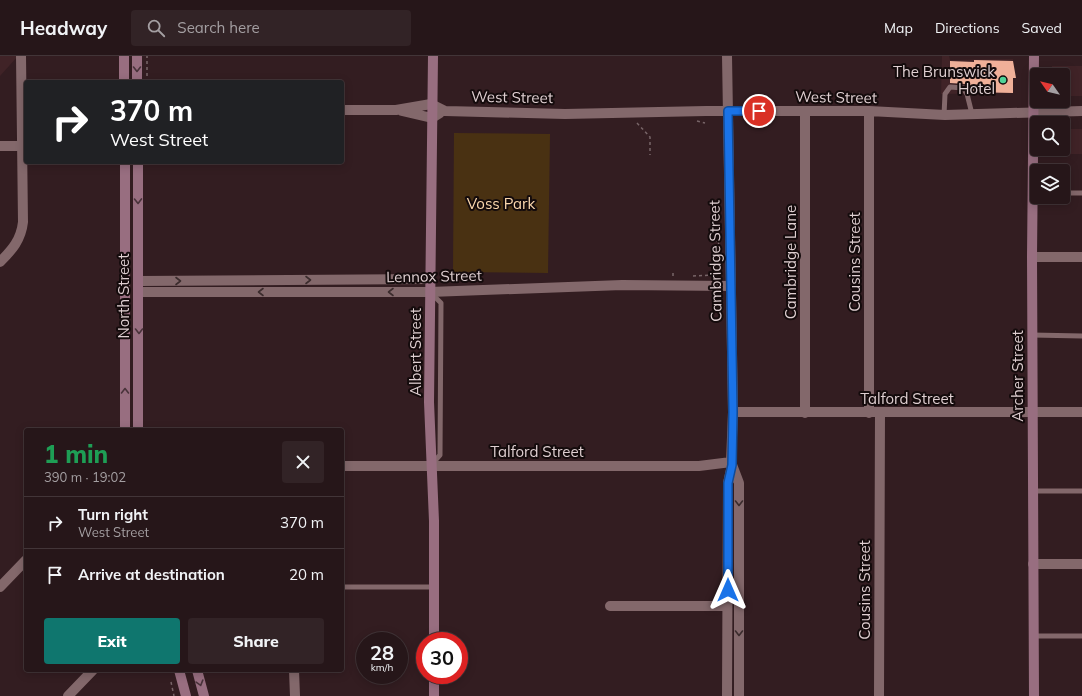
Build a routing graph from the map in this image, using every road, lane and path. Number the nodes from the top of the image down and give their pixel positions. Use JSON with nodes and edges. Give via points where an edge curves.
{"nodes":[{"id":1,"x":21,"y":56,"type":"edge"},
{"id":2,"x":124,"y":56,"type":"edge"},
{"id":3,"x":137,"y":56,"type":"edge"},
{"id":4,"x":148,"y":56,"type":"edge"},
{"id":5,"x":727,"y":56,"type":"edge"},
{"id":6,"x":1034,"y":56,"type":"edge"},
{"id":7,"x":432,"y":58,"type":"edge"},
{"id":8,"x":124,"y":80,"type":"edge"},
{"id":9,"x":137,"y":80,"type":"edge"},
{"id":10,"x":148,"y":80,"type":"edge"},
{"id":11,"x":431,"y":104,"type":"junction"},
{"id":12,"x":344,"y":110,"type":"edge"},
{"id":13,"x":396,"y":110,"type":"junction"},
{"id":14,"x":446,"y":110,"type":"junction"},
{"id":15,"x":728,"y":111,"type":"junction"},
{"id":16,"x":805,"y":111,"type":"junction"},
{"id":17,"x":1082,"y":111,"type":"edge"},
{"id":18,"x":869,"y":112,"type":"junction"},
{"id":19,"x":1034,"y":112,"type":"junction"},
{"id":20,"x":972,"y":114,"type":"junction"},
{"id":21,"x":944,"y":115,"type":"junction"},
{"id":22,"x":432,"y":118,"type":"junction"},
{"id":23,"x":637,"y":123,"type":"dead end"},
{"id":24,"x":0,"y":146,"type":"edge"},
{"id":25,"x":24,"y":146,"type":"edge"},
{"id":26,"x":650,"y":155,"type":"dead end"},
{"id":27,"x":125,"y":164,"type":"edge"},
{"id":28,"x":138,"y":164,"type":"edge"},
{"id":29,"x":1034,"y":164,"type":"edge"},
{"id":30,"x":1070,"y":193,"type":"edge"},
{"id":31,"x":1082,"y":193,"type":"edge"},
{"id":32,"x":718,"y":200,"type":"dead end"},
{"id":33,"x":1034,"y":204,"type":"edge"},
{"id":34,"x":710,"y":241,"type":"dead end"},
{"id":35,"x":718,"y":241,"type":"junction"},
{"id":36,"x":1082,"y":257,"type":"edge"},
{"id":37,"x":1032,"y":258,"type":"junction"},
{"id":38,"x":715,"y":261,"type":"dead end"},
{"id":39,"x":719,"y":261,"type":"junction"},
{"id":40,"x":0,"y":262,"type":"edge"},
{"id":41,"x":666,"y":276,"type":"dead end"},
{"id":42,"x":673,"y":276,"type":"dead end"},
{"id":43,"x":687,"y":276,"type":"dead end"},
{"id":44,"x":430,"y":279,"type":"junction"},
{"id":45,"x":139,"y":281,"type":"junction"},
{"id":46,"x":730,"y":286,"type":"junction"},
{"id":47,"x":139,"y":292,"type":"junction"},
{"id":48,"x":430,"y":292,"type":"junction"},
{"id":49,"x":1032,"y":335,"type":"junction"},
{"id":50,"x":1082,"y":336,"type":"edge"},
{"id":51,"x":733,"y":412,"type":"junction"},
{"id":52,"x":1032,"y":412,"type":"junction"},
{"id":53,"x":1082,"y":412,"type":"edge"},
{"id":54,"x":805,"y":413,"type":"junction"},
{"id":55,"x":869,"y":413,"type":"junction"},
{"id":56,"x":880,"y":413,"type":"junction"},
{"id":57,"x":125,"y":428,"type":"edge"},
{"id":58,"x":138,"y":428,"type":"edge"},
{"id":59,"x":732,"y":463,"type":"junction"},
{"id":60,"x":431,"y":465,"type":"junction"},
{"id":61,"x":344,"y":466,"type":"edge"},
{"id":62,"x":1032,"y":491,"type":"junction"},
{"id":63,"x":1082,"y":491,"type":"edge"},
{"id":64,"x":24,"y":562,"type":"edge"},
{"id":65,"x":1033,"y":564,"type":"junction"},
{"id":66,"x":1082,"y":564,"type":"edge"},
{"id":67,"x":0,"y":587,"type":"edge"},
{"id":68,"x":344,"y":587,"type":"edge"},
{"id":69,"x":434,"y":587,"type":"junction"},
{"id":70,"x":610,"y":606,"type":"dead end"},
{"id":71,"x":728,"y":606,"type":"junction"},
{"id":72,"x":434,"y":632,"type":"edge"},
{"id":73,"x":1034,"y":636,"type":"junction"},
{"id":74,"x":1082,"y":636,"type":"edge"},
{"id":75,"x":91,"y":672,"type":"edge"},
{"id":76,"x":180,"y":672,"type":"edge"},
{"id":77,"x":198,"y":672,"type":"edge"},
{"id":78,"x":294,"y":672,"type":"edge"},
{"id":79,"x":171,"y":682,"type":"dead end"},
{"id":80,"x":434,"y":684,"type":"edge"},
{"id":81,"x":68,"y":696,"type":"edge"},
{"id":82,"x":174,"y":696,"type":"edge"},
{"id":83,"x":186,"y":696,"type":"edge"},
{"id":84,"x":204,"y":696,"type":"edge"},
{"id":85,"x":295,"y":696,"type":"edge"},
{"id":86,"x":434,"y":696,"type":"edge"},
{"id":87,"x":727,"y":696,"type":"edge"},
{"id":88,"x":739,"y":696,"type":"edge"},
{"id":89,"x":879,"y":696,"type":"edge"},
{"id":90,"x":1034,"y":696,"type":"edge"}],
"edges":[{"from":1,"to":25,"type":"street"},
{"from":2,"to":8,"type":"street"},
{"from":3,"to":9,"type":"street","one_way":true},
{"from":4,"to":10,"type":"path"},
{"from":5,"to":15,"type":"street","name":"Cambridge Street"},
{"from":6,"to":19,"type":"street","name":"Archer Street"},
{"from":7,"to":11,"type":"street","name":"Albert Street"},
{"from":11,"to":13,"type":"street"},
{"from":11,"to":14,"type":"street","name":"West Street"},
{"from":11,"to":22,"type":"street","name":"Albert Street"},
{"from":12,"to":13,"type":"street"},
{"from":13,"to":22,"type":"street"},
{"from":14,"to":15,"type":"street","name":"West Street","via":[[565,114]]},
{"from":14,"to":22,"type":"street"},
{"from":15,"to":16,"type":"street","name":"West Street"},
{"from":15,"to":46,"type":"street","name":"Cambridge Street"},
{"from":16,"to":18,"type":"street","name":"West Street"},
{"from":16,"to":54,"type":"street","name":"Cambridge Lane"},
{"from":17,"to":19,"type":"street","name":"West Street"},
{"from":18,"to":21,"type":"street","name":"West Street"},
{"from":18,"to":55,"type":"street","name":"Cousins Street"},
{"from":19,"to":20,"type":"street","name":"West Street"},
{"from":19,"to":29,"type":"street","name":"Archer Street"},
{"from":20,"to":21,"type":"street","name":"West Street"},
{"from":20,"to":21,"type":"lane","via":[[963,88],[950,87],[945,94]]},
{"from":22,"to":44,"type":"street","name":"Albert Street"},
{"from":23,"to":26,"type":"path","via":[[650,137]]},
{"from":24,"to":25,"type":"street"},
{"from":25,"to":40,"type":"street","via":[[23,222],[19,238]]},
{"from":57,"to":27,"type":"street","name":"North Street","one_way":true},
{"from":28,"to":45,"type":"street","name":"North Street","one_way":true},
{"from":30,"to":31,"type":"lane"},
{"from":32,"to":35,"type":"path"},
{"from":33,"to":37,"type":"street","name":"Archer Street"},
{"from":34,"to":35,"type":"path"},
{"from":35,"to":39,"type":"path"},
{"from":36,"to":37,"type":"street"},
{"from":37,"to":49,"type":"street","name":"Archer Street"},
{"from":38,"to":39,"type":"path"},
{"from":39,"to":43,"type":"path","via":[[719,270],[714,275]]},
{"from":41,"to":42,"type":"path"},
{"from":45,"to":44,"type":"street","name":"Lennox Street","one_way":true},
{"from":44,"to":48,"type":"street","name":"Albert Street"},
{"from":45,"to":47,"type":"street","name":"North Street"},
{"from":46,"to":48,"type":"street","name":"Lennox Street","via":[[622,285]]},
{"from":46,"to":51,"type":"street","name":"Cambridge Street"},
{"from":48,"to":47,"type":"street","name":"Lennox Street","one_way":true},
{"from":47,"to":58,"type":"street","name":"North Street","one_way":true},
{"from":48,"to":60,"type":"street","name":"Albert Street"},
{"from":49,"to":50,"type":"lane"},
{"from":49,"to":52,"type":"street","name":"Archer Street"},
{"from":51,"to":54,"type":"street","name":"Talford Street"},
{"from":51,"to":59,"type":"street","name":"Cambridge Street"},
{"from":52,"to":53,"type":"street","name":"Talford Street"},
{"from":52,"to":56,"type":"street","name":"Talford Street"},
{"from":52,"to":62,"type":"street","name":"Archer Street"},
{"from":54,"to":55,"type":"street","name":"Talford Street"},
{"from":55,"to":56,"type":"street","name":"Talford Street"},
{"from":56,"to":89,"type":"street","name":"Cousins Street"},
{"from":59,"to":60,"type":"street","name":"Talford Street","via":[[699,466]]},
{"from":59,"to":71,"type":"street","name":"Cambridge Street","via":[[728,483]]},
{"from":59,"to":88,"type":"street","name":"Cambridge Street","one_way":true,"via":[[739,483]]},
{"from":60,"to":61,"type":"street","name":"Talford Street"},
{"from":60,"to":69,"type":"street","name":"Albert Street"},
{"from":62,"to":63,"type":"lane"},
{"from":62,"to":65,"type":"street","name":"Archer Street"},
{"from":64,"to":67,"type":"street"},
{"from":65,"to":66,"type":"street"},
{"from":65,"to":73,"type":"street","name":"Archer Street"},
{"from":68,"to":69,"type":"lane"},
{"from":69,"to":72,"type":"street","name":"Albert Street"},
{"from":70,"to":71,"type":"street"},
{"from":71,"to":87,"type":"street","name":"Cambridge Street"},
{"from":73,"to":74,"type":"lane"},
{"from":73,"to":90,"type":"street","name":"Archer Street"},
{"from":75,"to":81,"type":"street"},
{"from":76,"to":83,"type":"street"},
{"from":77,"to":84,"type":"street","one_way":true},
{"from":78,"to":85,"type":"street"},
{"from":79,"to":82,"type":"path"},
{"from":80,"to":86,"type":"street"}]}
